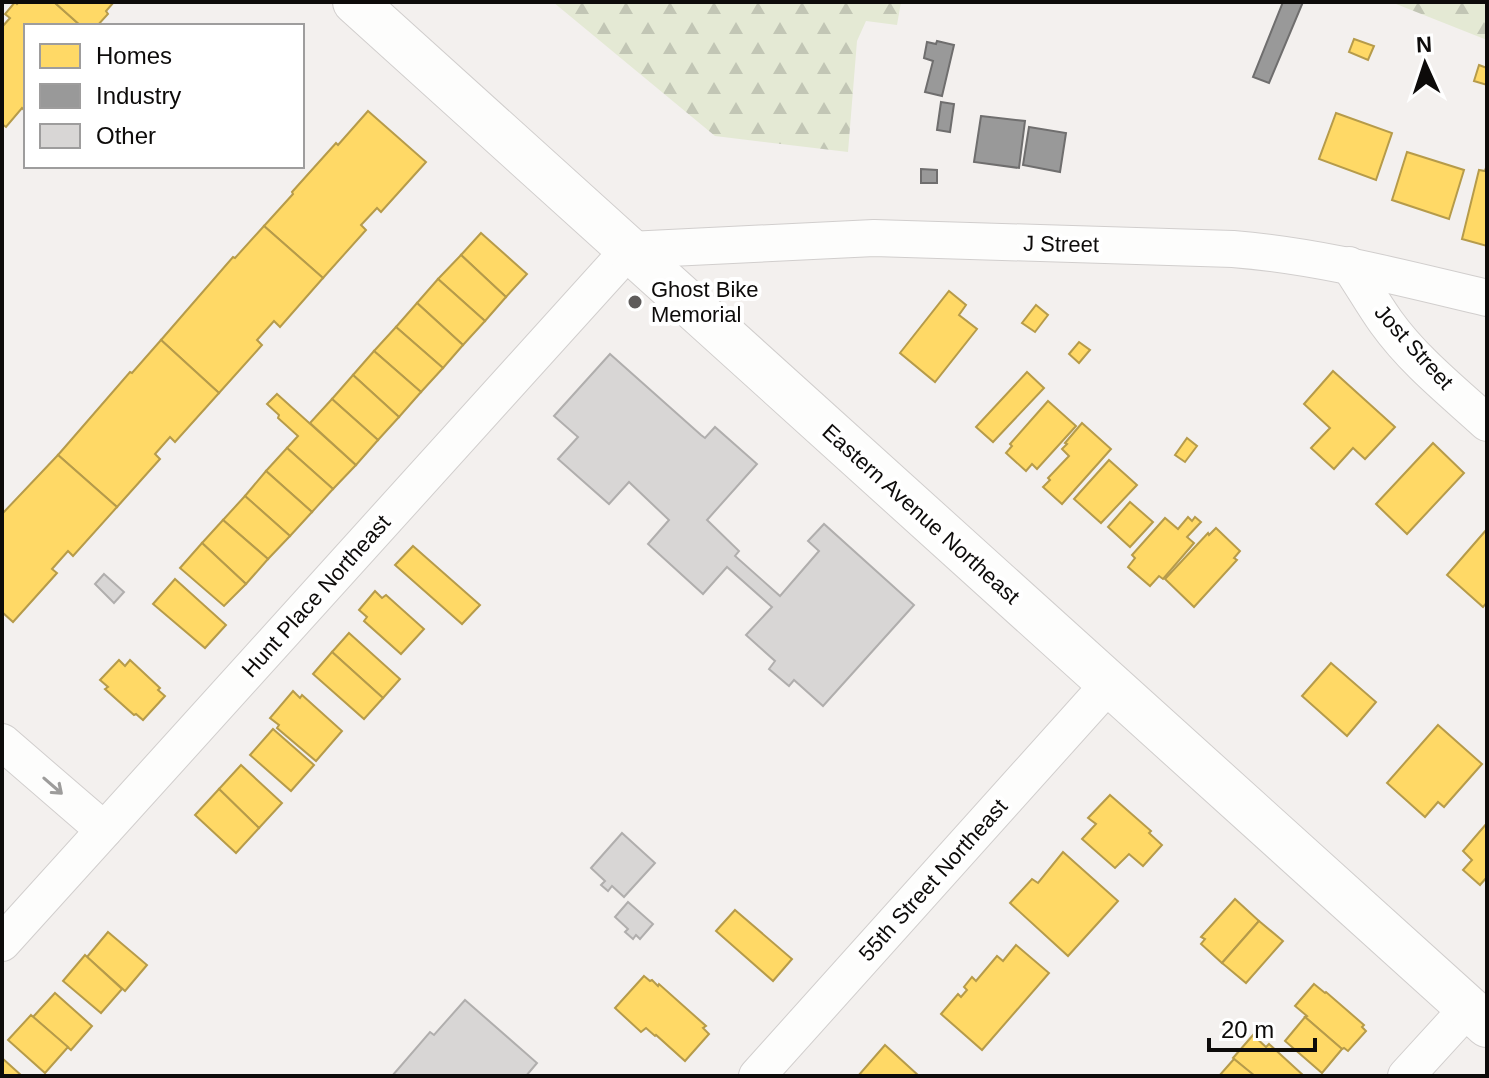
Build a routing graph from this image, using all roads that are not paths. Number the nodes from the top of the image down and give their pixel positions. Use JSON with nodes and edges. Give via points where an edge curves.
{"nodes":[{"id":1,"x":355,"y":2,"type":"edge"},
{"id":2,"x":629,"y":250,"type":"junction"},
{"id":3,"x":1349,"y":265,"type":"junction"},
{"id":4,"x":1487,"y":298,"type":"edge"},
{"id":5,"x":1487,"y":423,"type":"edge"},
{"id":6,"x":1109,"y":684,"type":"junction"},
{"id":7,"x":2,"y":742,"type":"edge"},
{"id":8,"x":104,"y":830,"type":"junction"},
{"id":9,"x":2,"y":943,"type":"edge"},
{"id":10,"x":1478,"y":1017,"type":"edge"},
{"id":11,"x":757,"y":1076,"type":"edge"},
{"id":12,"x":1406,"y":1076,"type":"edge"}],
"edges":[{"from":1,"to":2,"type":"main road","name":"Eastern Avenue Northeast"},
{"from":2,"to":3,"type":"street","name":"J Street","via":[[874,238],[1233,249]]},
{"from":2,"to":6,"type":"main road","name":"Eastern Avenue Northeast"},
{"from":2,"to":8,"type":"street","name":"Hunt Place Northeast"},
{"from":3,"to":4,"type":"street","name":"J Street"},
{"from":3,"to":5,"type":"street","name":"Jost Street","via":[[1403,342]]},
{"from":6,"to":10,"type":"main road","name":"Eastern Avenue Northeast"},
{"from":6,"to":11,"type":"street","name":"55th Street Northeast"},
{"from":7,"to":8,"type":"street","one_way":true},
{"from":8,"to":9,"type":"street","name":"Hunt Place Northeast"},
{"from":10,"to":12,"type":"street"}]}
